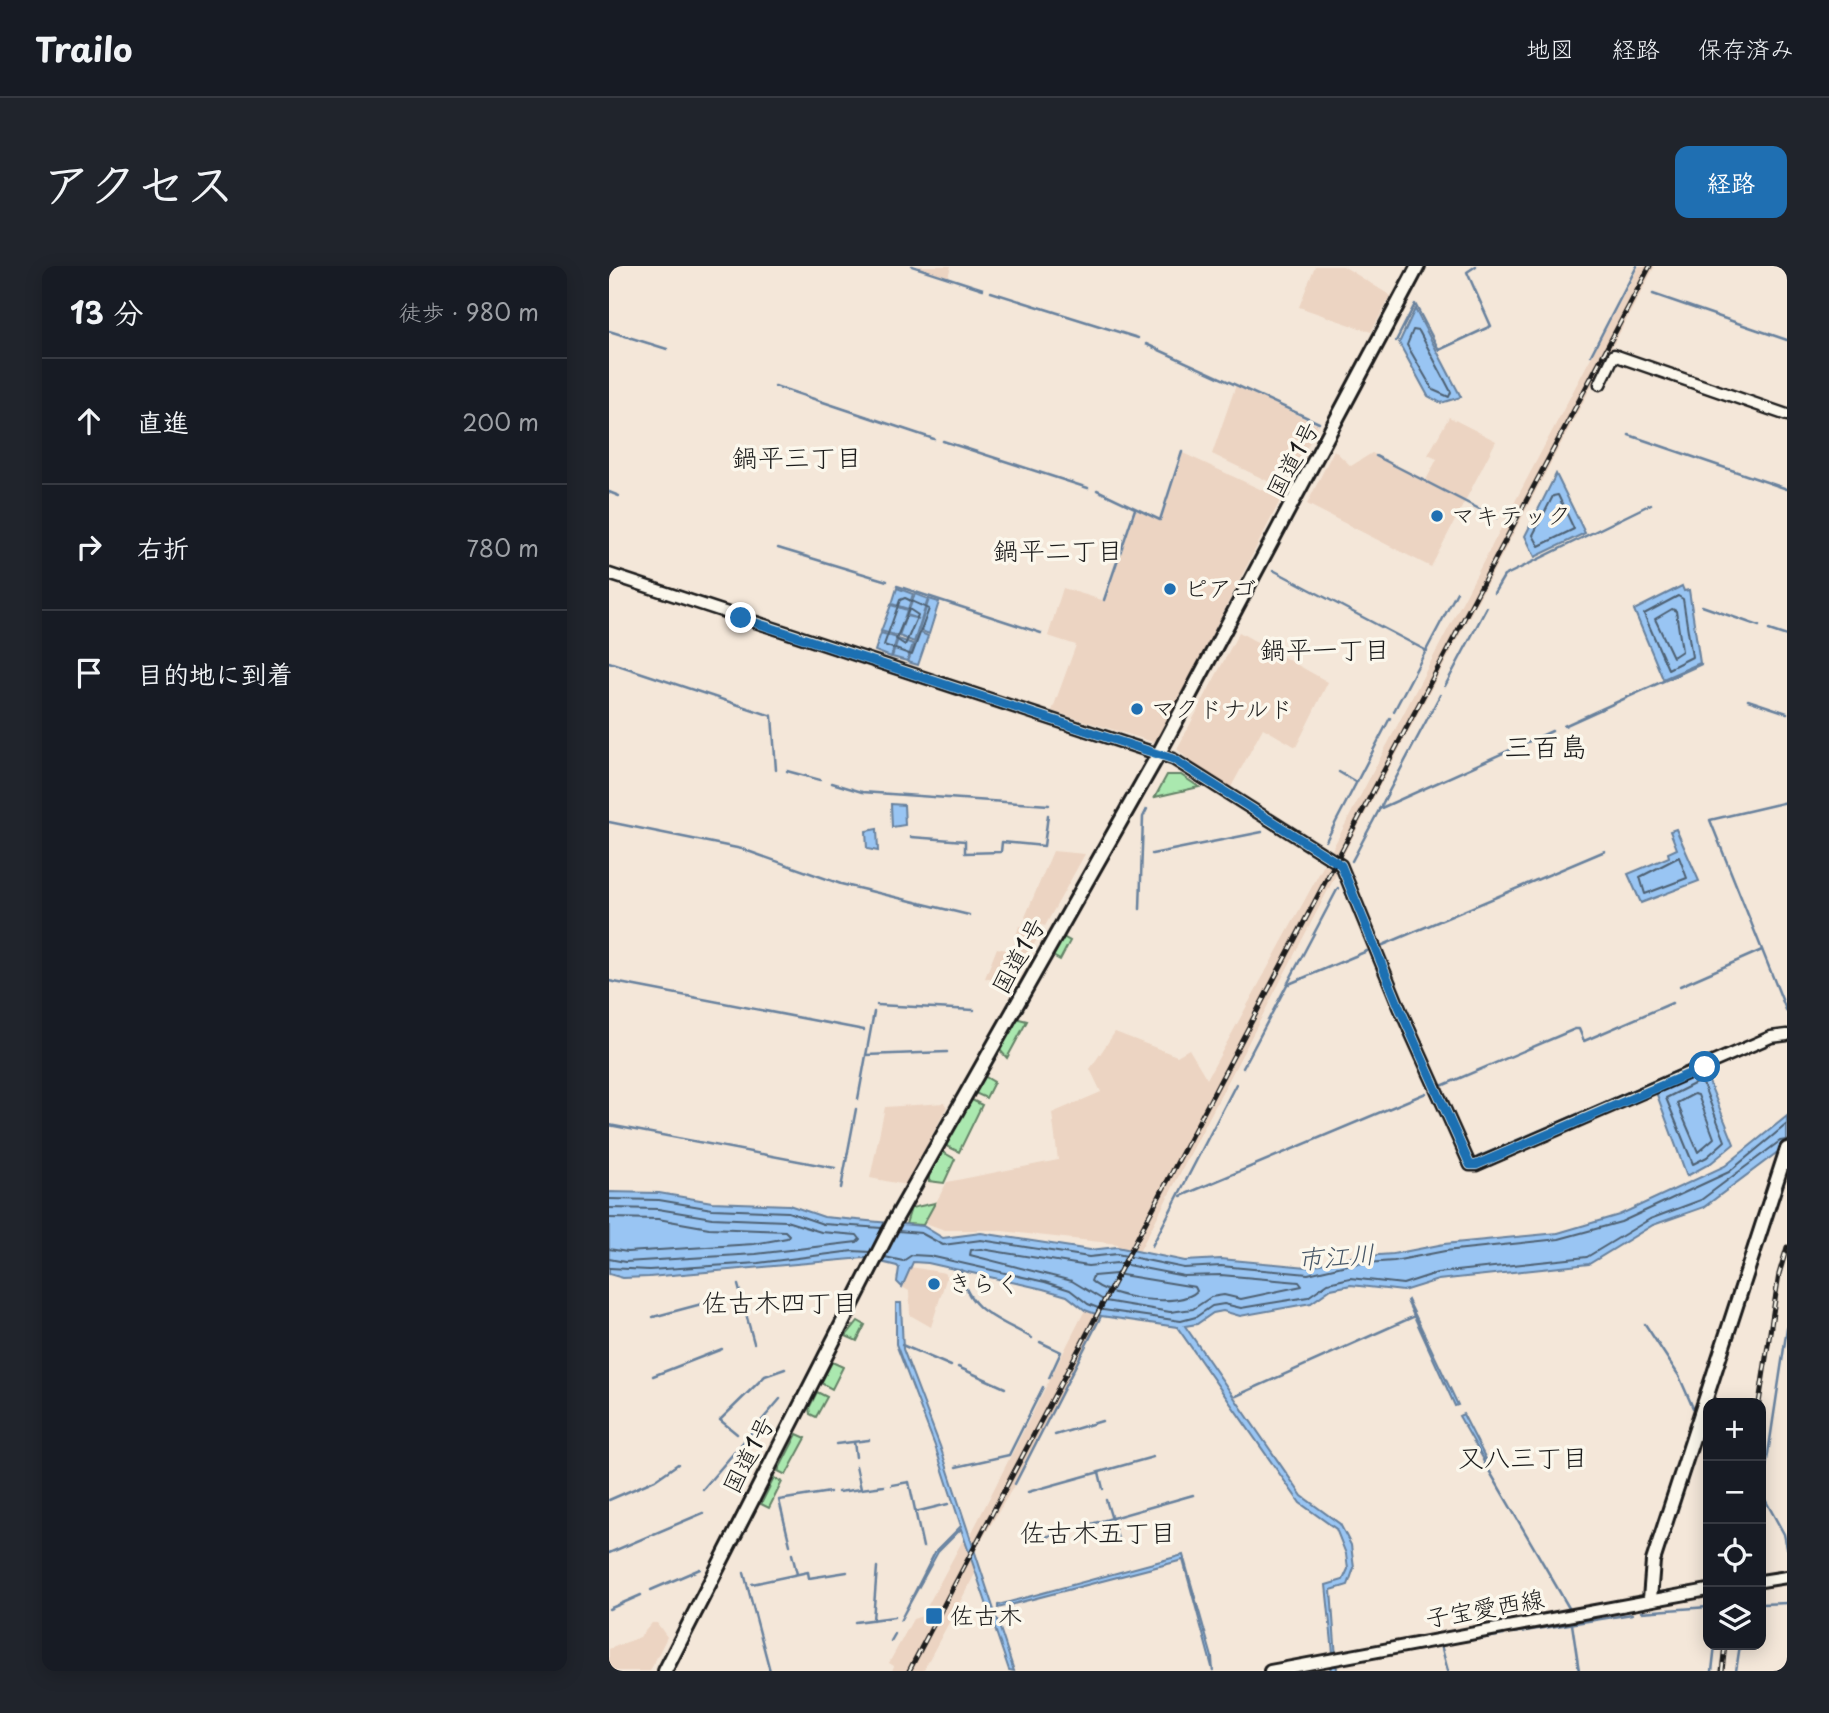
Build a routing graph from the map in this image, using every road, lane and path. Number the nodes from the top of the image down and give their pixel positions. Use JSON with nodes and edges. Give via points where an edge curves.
{"nodes":[{"id":1,"x":1418,"y":266,"type":"edge"},
{"id":2,"x":1600,"y":384,"type":"dead end"},
{"id":3,"x":1787,"y":415,"type":"edge"},
{"id":4,"x":609,"y":574,"type":"edge"},
{"id":5,"x":1158,"y":755,"type":"junction"},
{"id":6,"x":1787,"y":1035,"type":"edge"},
{"id":7,"x":1787,"y":1149,"type":"edge"},
{"id":8,"x":1787,"y":1577,"type":"edge"},
{"id":9,"x":1766,"y":1580,"type":"edge"},
{"id":10,"x":1703,"y":1591,"type":"edge"},
{"id":11,"x":1650,"y":1600,"type":"junction"},
{"id":12,"x":665,"y":1671,"type":"edge"},
{"id":13,"x":1271,"y":1671,"type":"edge"}],
"edges":[{"from":1,"to":5,"type":"main road","name":"国道1号"},
{"from":2,"to":3,"type":"street","via":[[1614,355]]},
{"from":4,"to":5,"type":"street"},
{"from":5,"to":6,"type":"street","via":[[1173,759],[1344,868],[1400,1009],[1470,1165],[1771,1037]]},
{"from":5,"to":12,"type":"main road","name":"国道1号","via":[[871,1264]]},
{"from":7,"to":11,"type":"main road","via":[[1653,1561]]},
{"from":8,"to":9,"type":"main road"},
{"from":10,"to":11,"type":"main road","name":"子宝愛西線"},
{"from":11,"to":13,"type":"main road","name":"子宝愛西線"}]}
